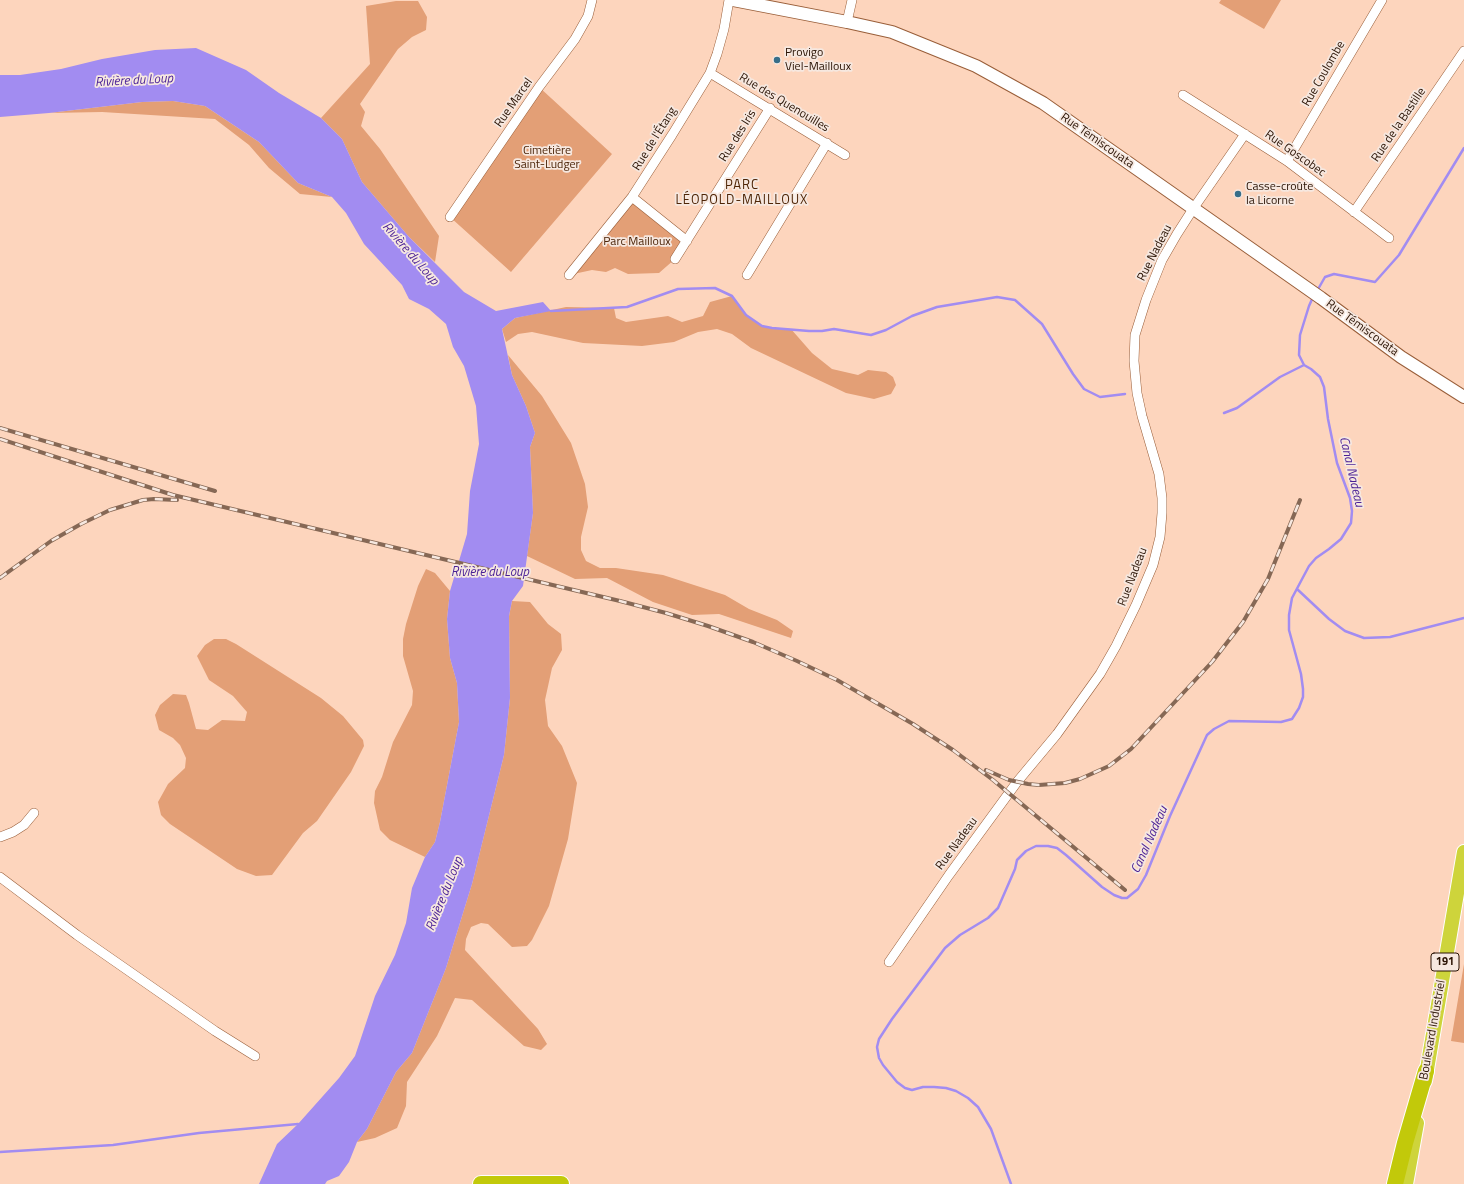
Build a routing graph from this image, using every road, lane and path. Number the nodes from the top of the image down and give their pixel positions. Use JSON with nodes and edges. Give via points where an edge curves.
{"nodes":[{"id":1,"x":592,"y":0,"type":"edge"},
{"id":2,"x":729,"y":0,"type":"edge"},
{"id":3,"x":733,"y":0,"type":"edge"},
{"id":4,"x":852,"y":0,"type":"edge"},
{"id":5,"x":1382,"y":0,"type":"edge"},
{"id":6,"x":847,"y":22,"type":"junction"},
{"id":7,"x":1464,"y":51,"type":"edge"},
{"id":8,"x":710,"y":73,"type":"junction"},
{"id":9,"x":1183,"y":95,"type":"dead end"},
{"id":10,"x":770,"y":108,"type":"junction"},
{"id":11,"x":1245,"y":134,"type":"junction"},
{"id":12,"x":827,"y":143,"type":"junction"},
{"id":13,"x":845,"y":155,"type":"dead end"},
{"id":14,"x":1287,"y":161,"type":"junction"},
{"id":15,"x":632,"y":197,"type":"junction"},
{"id":16,"x":1193,"y":209,"type":"junction"},
{"id":17,"x":1354,"y":212,"type":"junction"},
{"id":18,"x":450,"y":217,"type":"dead end"},
{"id":19,"x":1389,"y":238,"type":"dead end"},
{"id":20,"x":687,"y":240,"type":"junction"},
{"id":21,"x":675,"y":259,"type":"dead end"},
{"id":22,"x":569,"y":275,"type":"dead end"},
{"id":23,"x":748,"y":275,"type":"dead end"},
{"id":24,"x":1421,"y":370,"type":"junction"},
{"id":25,"x":1464,"y":397,"type":"edge"},
{"id":26,"x":1464,"y":406,"type":"edge"},
{"id":27,"x":34,"y":813,"type":"dead end"},
{"id":28,"x":0,"y":837,"type":"edge"},
{"id":29,"x":1464,"y":852,"type":"edge"},
{"id":30,"x":0,"y":877,"type":"edge"},
{"id":31,"x":889,"y":962,"type":"dead end"},
{"id":32,"x":255,"y":1056,"type":"dead end"},
{"id":33,"x":1426,"y":1071,"type":"junction"},
{"id":34,"x":481,"y":1184,"type":"edge"},
{"id":35,"x":561,"y":1184,"type":"edge"},
{"id":36,"x":1395,"y":1184,"type":"edge"},
{"id":37,"x":1406,"y":1184,"type":"edge"}],
"edges":[{"from":1,"to":18,"type":"street","name":"Rue Marcel","via":[[588,16],[575,39]]},
{"from":2,"to":8,"type":"street","name":"Rue de l'Étang","via":[[728,12]]},
{"from":3,"to":6,"type":"main road","name":"Rue Témiscouata"},
{"from":4,"to":6,"type":"street"},
{"from":5,"to":14,"type":"street","name":"Rue Coulombe"},
{"from":6,"to":16,"type":"main road","name":"Rue Témiscouata","via":[[892,32],[976,66],[1043,103]]},
{"from":7,"to":17,"type":"street","name":"Rue de la Bastille"},
{"from":8,"to":10,"type":"street","name":"Rue des Quenouilles"},
{"from":8,"to":15,"type":"street","name":"Rue de l'Étang"},
{"from":9,"to":11,"type":"street","name":"Rue Goscobec"},
{"from":10,"to":12,"type":"street","name":"Rue des Quenouilles"},
{"from":10,"to":20,"type":"street","name":"Rue des Iris"},
{"from":11,"to":14,"type":"street","name":"Rue Goscobec"},
{"from":11,"to":16,"type":"street","name":"Rue Nadeau"},
{"from":12,"to":13,"type":"street","name":"Rue des Quenouilles"},
{"from":12,"to":23,"type":"street"},
{"from":14,"to":17,"type":"street","name":"Rue Goscobec"},
{"from":15,"to":20,"type":"street"},
{"from":15,"to":22,"type":"street","name":"Rue de l'Étang"},
{"from":16,"to":24,"type":"main road","name":"Rue Témiscouata"},
{"from":16,"to":31,"type":"street","name":"Rue Nadeau","via":[[1162,260],[1135,335],[1137,393],[1159,474],[1162,498],[1160,537],[1153,565],[1120,639],[1100,674],[958,862]]},
{"from":17,"to":19,"type":"street","name":"Rue Goscobec"},
{"from":20,"to":21,"type":"street","name":"Rue des Iris"},
{"from":24,"to":25,"type":"main road","name":"Rue Témiscouata"},
{"from":24,"to":26,"type":"main road","name":"Rue Témiscouata"},
{"from":27,"to":28,"type":"street","via":[[13,832]]},
{"from":29,"to":33,"type":"highway","name":"Boulevard Industriel","number":"191"},
{"from":30,"to":32,"type":"street","via":[[77,935]]},
{"from":33,"to":36,"type":"highway"},
{"from":33,"to":37,"type":"highway","name":"Boulevard Industriel","number":"191"},
{"from":34,"to":35,"type":"highway"}]}
